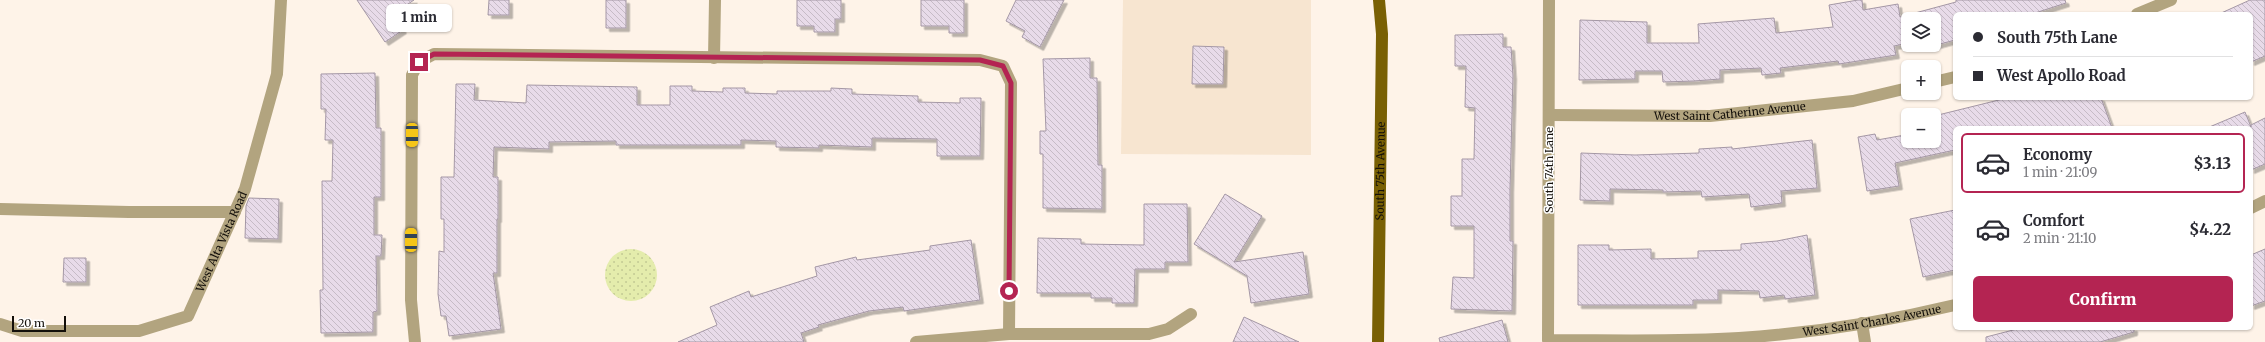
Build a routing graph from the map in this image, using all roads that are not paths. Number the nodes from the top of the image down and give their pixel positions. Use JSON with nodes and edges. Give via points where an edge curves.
{"nodes":[{"id":1,"x":281,"y":0,"type":"edge"},
{"id":2,"x":715,"y":0,"type":"edge"},
{"id":3,"x":1379,"y":0,"type":"edge"},
{"id":4,"x":1549,"y":0,"type":"edge"},
{"id":5,"x":2171,"y":0,"type":"edge"},
{"id":6,"x":2142,"y":12,"type":"edge"},
{"id":7,"x":714,"y":58,"type":"junction"},
{"id":8,"x":1953,"y":77,"type":"edge"},
{"id":9,"x":1941,"y":80,"type":"edge"},
{"id":10,"x":1901,"y":90,"type":"edge"},
{"id":11,"x":1549,"y":115,"type":"junction"},
{"id":12,"x":2265,"y":201,"type":"edge"},
{"id":13,"x":2253,"y":207,"type":"edge"},
{"id":14,"x":0,"y":210,"type":"edge"},
{"id":15,"x":235,"y":212,"type":"junction"},
{"id":16,"x":1953,"y":305,"type":"edge"},
{"id":17,"x":1191,"y":314,"type":"dead end"},
{"id":18,"x":1862,"y":323,"type":"junction"},
{"id":19,"x":0,"y":324,"type":"edge"},
{"id":20,"x":1009,"y":334,"type":"junction"},
{"id":21,"x":1548,"y":340,"type":"joint"},
{"id":22,"x":415,"y":342,"type":"edge"},
{"id":23,"x":916,"y":342,"type":"edge"},
{"id":24,"x":1378,"y":342,"type":"edge"},
{"id":25,"x":1865,"y":342,"type":"edge"}],
"edges":[{"from":1,"to":15,"type":"street","name":"West Alta Vista Road","via":[[277,74],[245,190]]},
{"from":2,"to":7,"type":"street"},
{"from":3,"to":24,"type":"main road","name":"South 75th Avenue","via":[[1382,34]]},
{"from":4,"to":11,"type":"street","name":"South 74th Lane"},
{"from":5,"to":6,"type":"street"},
{"from":7,"to":20,"type":"street","via":[[980,60],[1003,66],[1011,83]]},
{"from":7,"to":22,"type":"street","via":[[434,54],[419,62],[412,75],[411,300]]},
{"from":8,"to":9,"type":"street"},
{"from":10,"to":11,"type":"street","name":"West Saint Catherine Avenue","via":[[1853,101],[1710,116]]},
{"from":11,"to":21,"type":"street","name":"South 74th Lane"},
{"from":12,"to":13,"type":"street"},
{"from":14,"to":15,"type":"street"},
{"from":15,"to":19,"type":"street","name":"West Alta Vista Road","via":[[188,316],[139,331],[22,331]]},
{"from":16,"to":18,"type":"street","name":"West Saint Charles Avenue"},
{"from":17,"to":20,"type":"street","via":[[1168,329],[1149,334]]},
{"from":18,"to":21,"type":"street","name":"West Saint Charles Avenue","via":[[1733,338]]},
{"from":18,"to":25,"type":"street"},
{"from":20,"to":23,"type":"street"}]}
